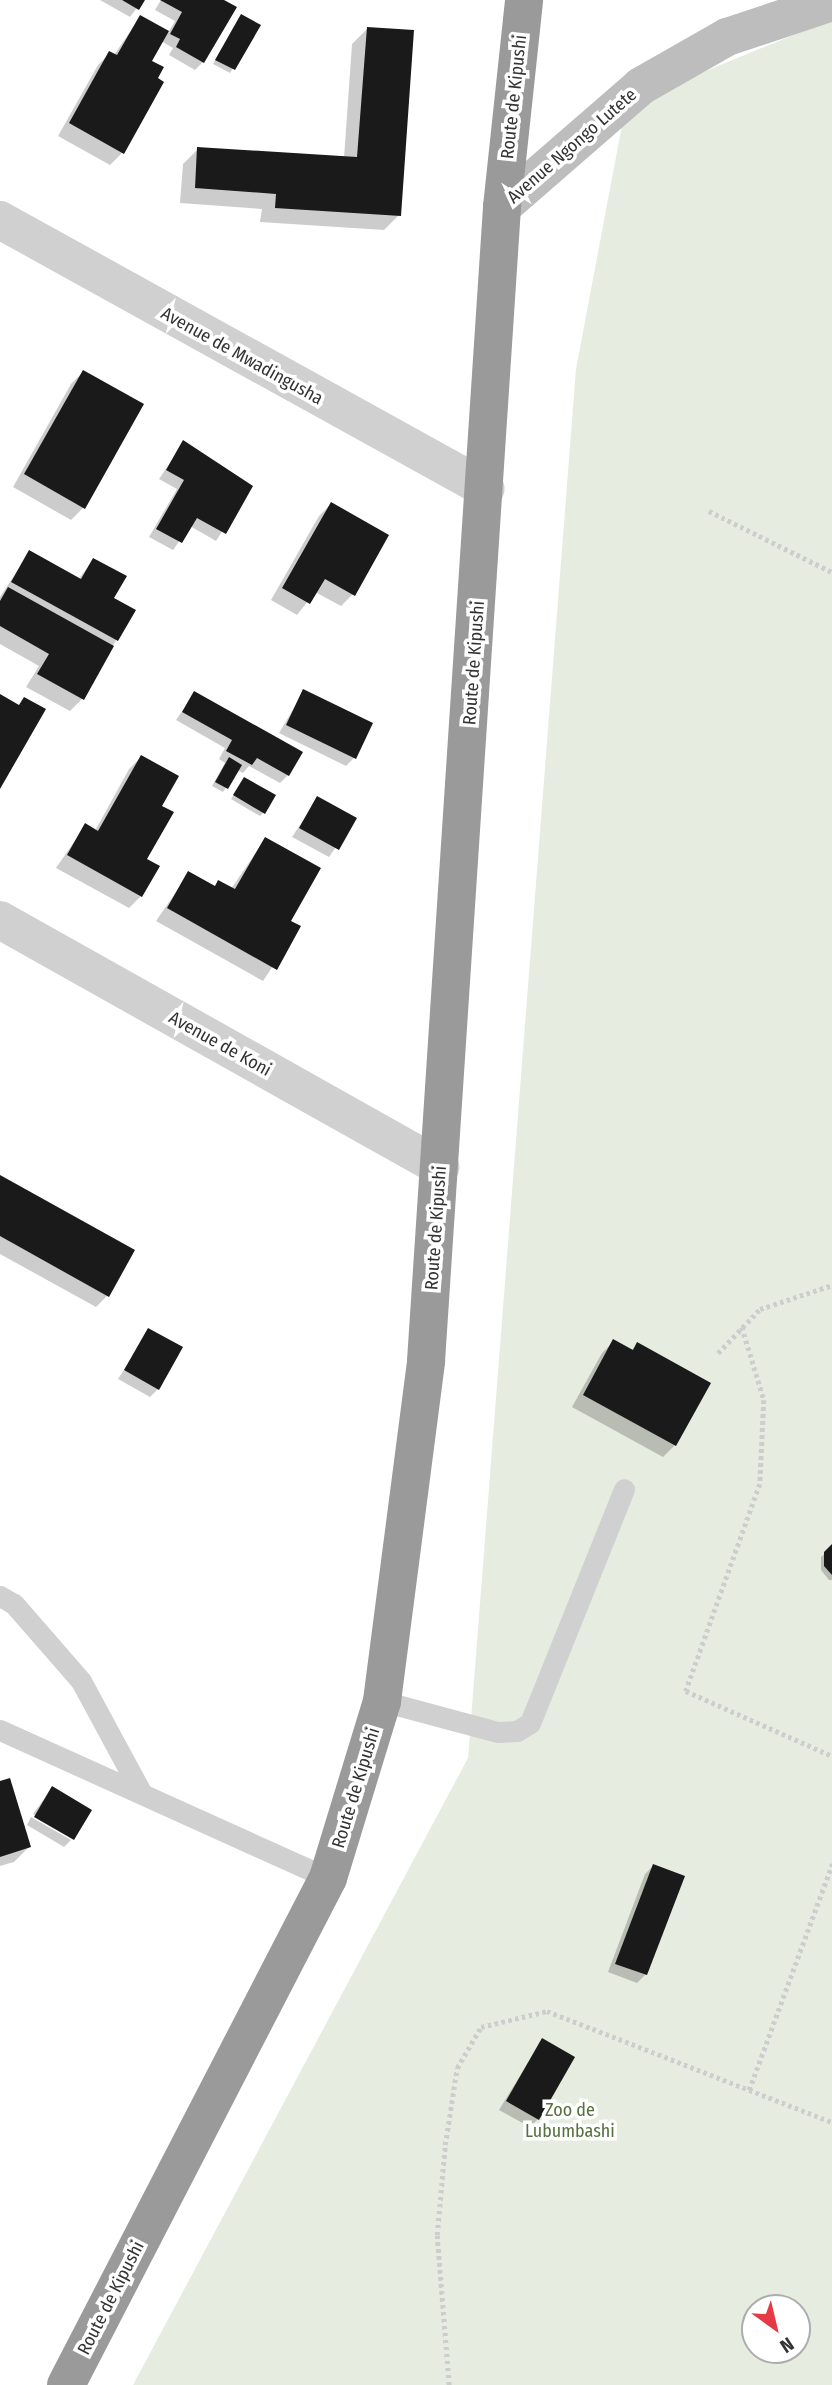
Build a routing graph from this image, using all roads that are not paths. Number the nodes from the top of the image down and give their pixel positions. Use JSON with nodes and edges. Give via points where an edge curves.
{"nodes":[{"id":1,"x":524,"y":0,"type":"edge"},
{"id":2,"x":832,"y":2,"type":"edge"},
{"id":3,"x":502,"y":207,"type":"junction"},
{"id":4,"x":0,"y":220,"type":"edge"},
{"id":5,"x":486,"y":489,"type":"junction"},
{"id":6,"x":0,"y":920,"type":"edge"},
{"id":7,"x":440,"y":1167,"type":"junction"},
{"id":8,"x":624,"y":1489,"type":"dead end"},
{"id":9,"x":0,"y":1596,"type":"edge"},
{"id":10,"x":382,"y":1701,"type":"junction"},
{"id":11,"x":0,"y":1730,"type":"edge"},
{"id":12,"x":141,"y":1792,"type":"junction"},
{"id":13,"x":328,"y":1878,"type":"junction"},
{"id":14,"x":66,"y":2385,"type":"edge"}],
"edges":[{"from":1,"to":3,"type":"highway","name":"Route de Kipushi"},
{"from":2,"to":3,"type":"street","name":"Avenue Ngongo Lutete","via":[[727,37],[641,86]]},
{"from":3,"to":5,"type":"highway","name":"Route de Kipushi"},
{"from":4,"to":5,"type":"street","name":"Avenue de Mwadingusha"},
{"from":5,"to":7,"type":"highway","name":"Route de Kipushi"},
{"from":6,"to":7,"type":"street","name":"Avenue de Koni"},
{"from":7,"to":10,"type":"highway","name":"Route de Kipushi","via":[[424,1375]]},
{"from":8,"to":10,"type":"lane","via":[[530,1723],[517,1731],[498,1731]]},
{"from":9,"to":12,"type":"lane","via":[[14,1604],[81,1681]]},
{"from":10,"to":13,"type":"highway","name":"Route de Kipushi"},
{"from":11,"to":12,"type":"lane"},
{"from":12,"to":13,"type":"lane"},
{"from":13,"to":14,"type":"highway","name":"Route de Kipushi"}]}
